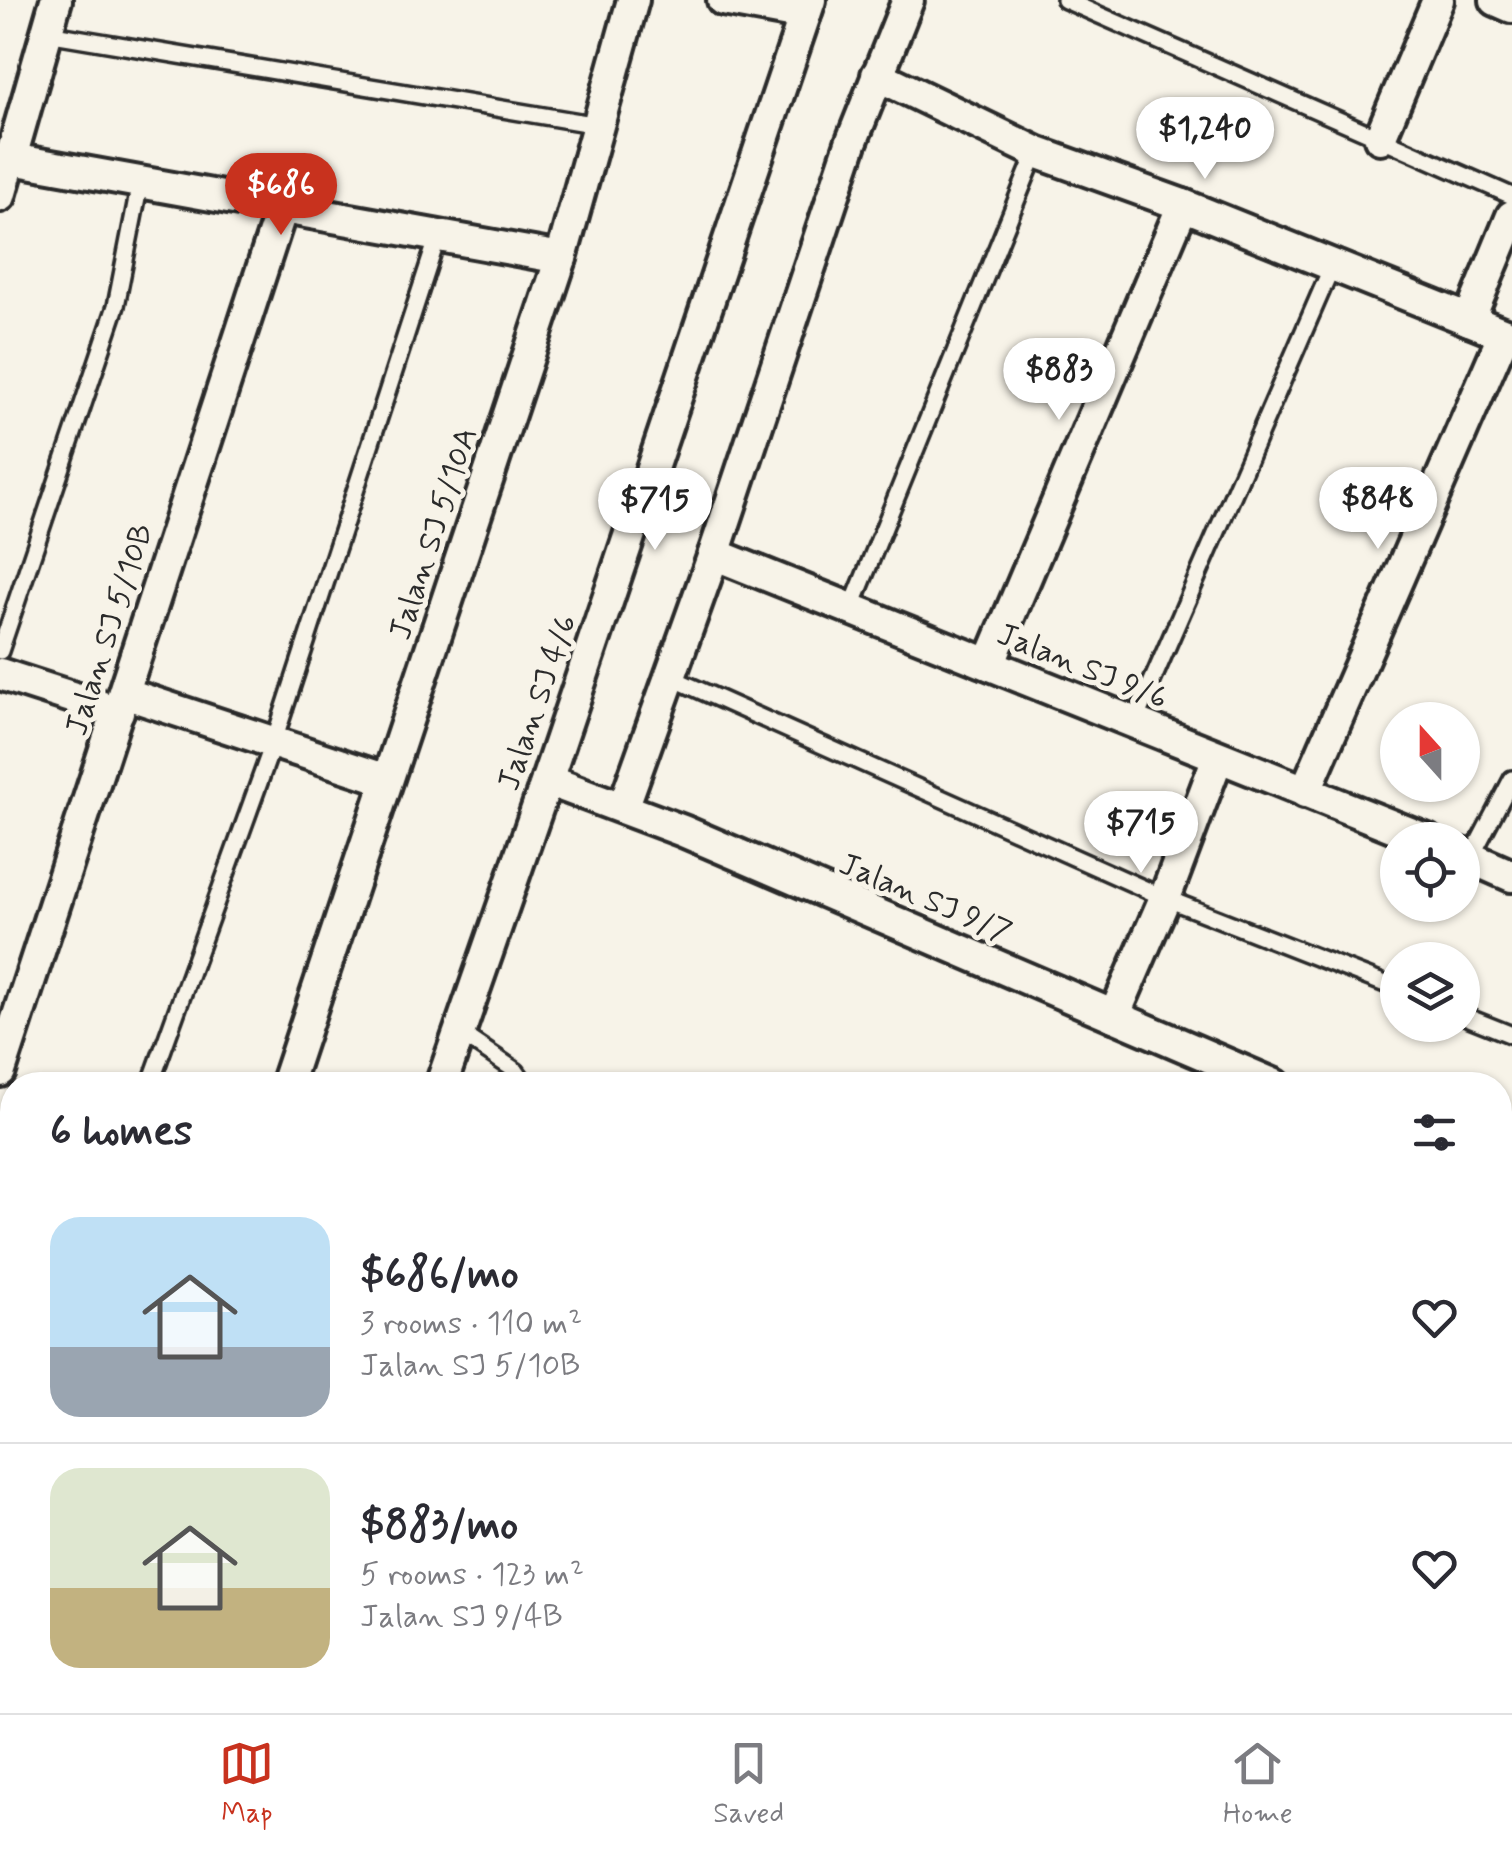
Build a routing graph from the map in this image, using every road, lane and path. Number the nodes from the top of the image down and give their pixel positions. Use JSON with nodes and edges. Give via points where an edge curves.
{"nodes":[{"id":1,"x":56,"y":0,"type":"edge"},
{"id":2,"x":634,"y":0,"type":"edge"},
{"id":3,"x":723,"y":0,"type":"edge"},
{"id":4,"x":908,"y":0,"type":"edge"},
{"id":5,"x":1065,"y":0,"type":"edge"},
{"id":6,"x":1438,"y":0,"type":"edge"},
{"id":7,"x":1496,"y":0,"type":"edge"},
{"id":8,"x":1512,"y":7,"type":"edge"},
{"id":9,"x":807,"y":8,"type":"edge"},
{"id":10,"x":47,"y":32,"type":"junction"},
{"id":11,"x":877,"y":75,"type":"junction"},
{"id":12,"x":598,"y":125,"type":"junction"},
{"id":13,"x":1380,"y":138,"type":"junction"},
{"id":14,"x":1036,"y":152,"type":"junction"},
{"id":15,"x":12,"y":160,"type":"junction"},
{"id":16,"x":140,"y":182,"type":"junction"},
{"id":17,"x":0,"y":196,"type":"edge"},
{"id":18,"x":1512,"y":196,"type":"edge"},
{"id":19,"x":1183,"y":205,"type":"junction"},
{"id":20,"x":282,"y":208,"type":"junction"},
{"id":21,"x":1512,"y":216,"type":"edge"},
{"id":22,"x":438,"y":236,"type":"junction"},
{"id":23,"x":560,"y":258,"type":"junction"},
{"id":24,"x":1334,"y":264,"type":"junction"},
{"id":25,"x":1470,"y":320,"type":"junction"},
{"id":26,"x":1508,"y":336,"type":"edge"},
{"id":27,"x":714,"y":554,"type":"junction"},
{"id":28,"x":851,"y":609,"type":"junction"},
{"id":29,"x":0,"y":651,"type":"edge"},
{"id":30,"x":988,"y":664,"type":"junction"},
{"id":31,"x":0,"y":674,"type":"edge"},
{"id":32,"x":670,"y":677,"type":"junction"},
{"id":33,"x":121,"y":702,"type":"junction"},
{"id":34,"x":1134,"y":723,"type":"junction"},
{"id":35,"x":274,"y":741,"type":"junction"},
{"id":36,"x":1218,"y":756,"type":"junction"},
{"id":37,"x":1512,"y":779,"type":"edge"},
{"id":38,"x":387,"y":780,"type":"junction"},
{"id":39,"x":547,"y":780,"type":"junction"},
{"id":40,"x":1305,"y":792,"type":"junction"},
{"id":41,"x":623,"y":808,"type":"junction"},
{"id":42,"x":1381,"y":822,"type":"edge"},
{"id":43,"x":1480,"y":834,"type":"edge"},
{"id":44,"x":1480,"y":862,"type":"edge"},
{"id":45,"x":1512,"y":876,"type":"edge"},
{"id":46,"x":1166,"y":898,"type":"junction"},
{"id":47,"x":1380,"y":982,"type":"edge"},
{"id":48,"x":1114,"y":1016,"type":"junction"},
{"id":49,"x":1480,"y":1022,"type":"edge"},
{"id":50,"x":460,"y":1034,"type":"junction"},
{"id":51,"x":1512,"y":1034,"type":"edge"},
{"id":52,"x":0,"y":1072,"type":"edge"},
{"id":53,"x":155,"y":1072,"type":"edge"},
{"id":54,"x":290,"y":1072,"type":"edge"},
{"id":55,"x":446,"y":1072,"type":"edge"},
{"id":56,"x":517,"y":1072,"type":"edge"},
{"id":57,"x":1245,"y":1072,"type":"edge"}],
"edges":[{"from":1,"to":10,"type":"street"},
{"from":2,"to":12,"type":"street","name":"Jalan SJ 5/10A"},
{"from":3,"to":9,"type":"street"},
{"from":4,"to":11,"type":"street"},
{"from":5,"to":13,"type":"lane"},
{"from":6,"to":13,"type":"street"},
{"from":7,"to":8,"type":"street"},
{"from":9,"to":39,"type":"street","name":"Jalan SJ 4/6"},
{"from":10,"to":12,"type":"lane"},
{"from":10,"to":15,"type":"street"},
{"from":11,"to":14,"type":"street"},
{"from":11,"to":27,"type":"street"},
{"from":12,"to":23,"type":"street","name":"Jalan SJ 5/10A"},
{"from":13,"to":18,"type":"lane"},
{"from":14,"to":19,"type":"street"},
{"from":14,"to":28,"type":"lane"},
{"from":15,"to":16,"type":"street"},
{"from":15,"to":17,"type":"street"},
{"from":16,"to":20,"type":"street"},
{"from":16,"to":29,"type":"lane","via":[[116,306]]},
{"from":19,"to":24,"type":"street"},
{"from":19,"to":30,"type":"street"},
{"from":20,"to":22,"type":"street"},
{"from":20,"to":33,"type":"street","name":"Jalan SJ 5/10B"},
{"from":21,"to":25,"type":"street"},
{"from":22,"to":23,"type":"street"},
{"from":22,"to":35,"type":"lane"},
{"from":23,"to":38,"type":"street","name":"Jalan SJ 5/10A"},
{"from":24,"to":25,"type":"street"},
{"from":24,"to":34,"type":"lane"},
{"from":25,"to":26,"type":"street"},
{"from":26,"to":40,"type":"street"},
{"from":27,"to":28,"type":"street","name":"Jalan SJ 9/6"},
{"from":27,"to":32,"type":"street"},
{"from":28,"to":30,"type":"street","name":"Jalan SJ 9/6"},
{"from":30,"to":34,"type":"street","name":"Jalan SJ 9/6"},
{"from":31,"to":33,"type":"street"},
{"from":32,"to":41,"type":"street"},
{"from":32,"to":46,"type":"lane"},
{"from":33,"to":35,"type":"street"},
{"from":33,"to":52,"type":"street","name":"Jalan SJ 5/10B"},
{"from":34,"to":36,"type":"street","name":"Jalan SJ 9/6"},
{"from":35,"to":38,"type":"street"},
{"from":35,"to":53,"type":"lane"},
{"from":36,"to":40,"type":"street","name":"Jalan SJ 9/6"},
{"from":36,"to":46,"type":"street"},
{"from":37,"to":43,"type":"lane"},
{"from":38,"to":54,"type":"street","name":"Jalan SJ 5/10A"},
{"from":39,"to":41,"type":"street","name":"Jalan SJ 9/7"},
{"from":39,"to":50,"type":"street","name":"Jalan SJ 4/6"},
{"from":40,"to":42,"type":"street","name":"Jalan SJ 9/6"},
{"from":41,"to":48,"type":"street","name":"Jalan SJ 9/7"},
{"from":44,"to":45,"type":"street"},
{"from":46,"to":47,"type":"lane"},
{"from":46,"to":48,"type":"street"},
{"from":48,"to":57,"type":"street","name":"Jalan SJ 9/7"},
{"from":49,"to":51,"type":"lane"},
{"from":50,"to":55,"type":"street","name":"Jalan SJ 4/6"},
{"from":50,"to":56,"type":"lane"}]}
